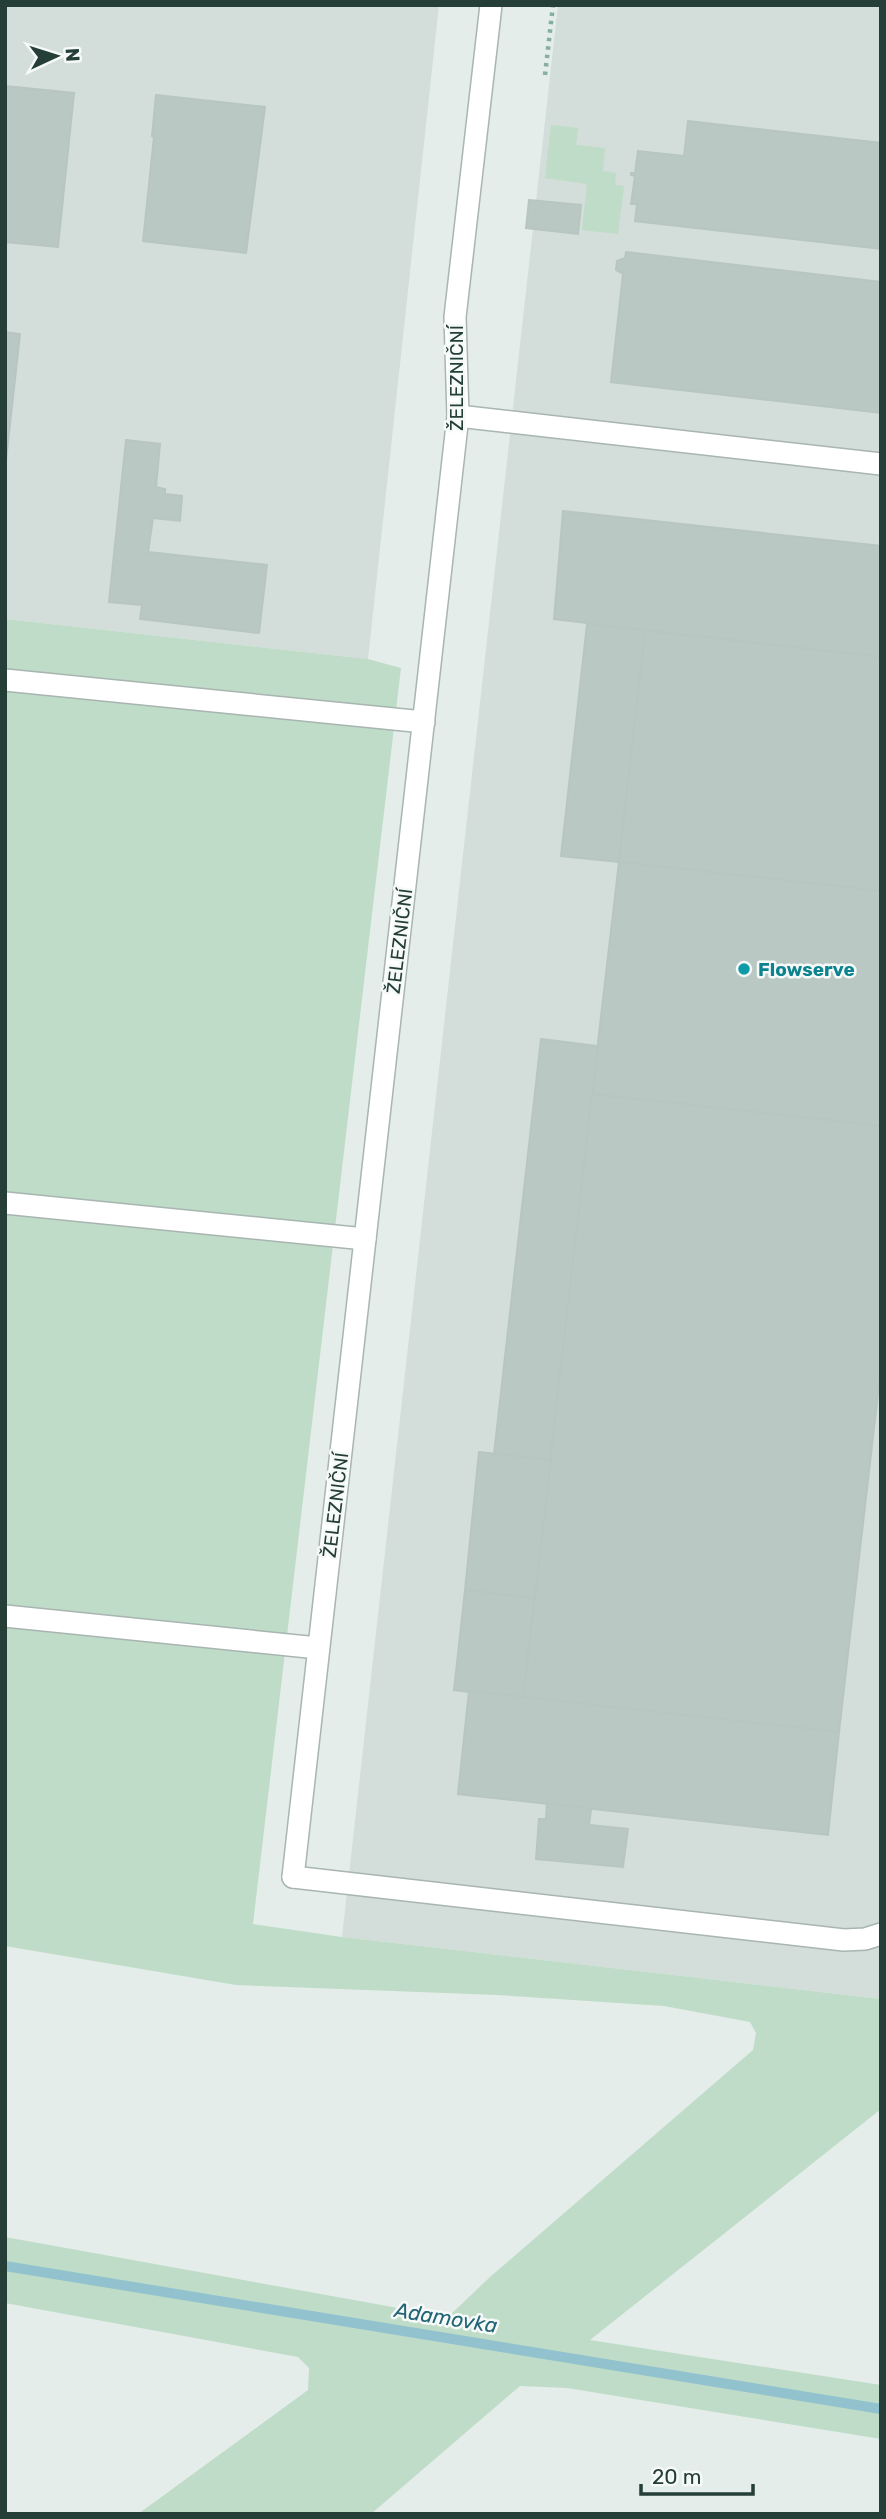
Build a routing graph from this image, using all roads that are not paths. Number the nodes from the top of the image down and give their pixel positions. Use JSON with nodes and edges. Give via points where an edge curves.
{"nodes":[{"id":1,"x":491,"y":5,"type":"edge"},
{"id":2,"x":458,"y":416,"type":"junction"},
{"id":3,"x":881,"y":464,"type":"edge"},
{"id":4,"x":5,"y":680,"type":"edge"},
{"id":5,"x":424,"y":722,"type":"junction"},
{"id":6,"x":5,"y":1202,"type":"edge"},
{"id":7,"x":365,"y":1239,"type":"junction"},
{"id":8,"x":5,"y":1616,"type":"edge"},
{"id":9,"x":318,"y":1648,"type":"junction"},
{"id":10,"x":881,"y":1934,"type":"edge"}],
"edges":[{"from":1,"to":2,"type":"street","name":"ŽELEZNIČNÍ","via":[[455,317]]},
{"from":2,"to":3,"type":"street"},
{"from":2,"to":5,"type":"street","name":"ŽELEZNIČNÍ"},
{"from":4,"to":5,"type":"street"},
{"from":5,"to":7,"type":"street","name":"ŽELEZNIČNÍ"},
{"from":6,"to":7,"type":"street"},
{"from":7,"to":9,"type":"street","name":"ŽELEZNIČNÍ"},
{"from":8,"to":9,"type":"street"},
{"from":9,"to":10,"type":"street","name":"ŽELEZNIČNÍ","via":[[292,1877],[844,1940]]}]}
